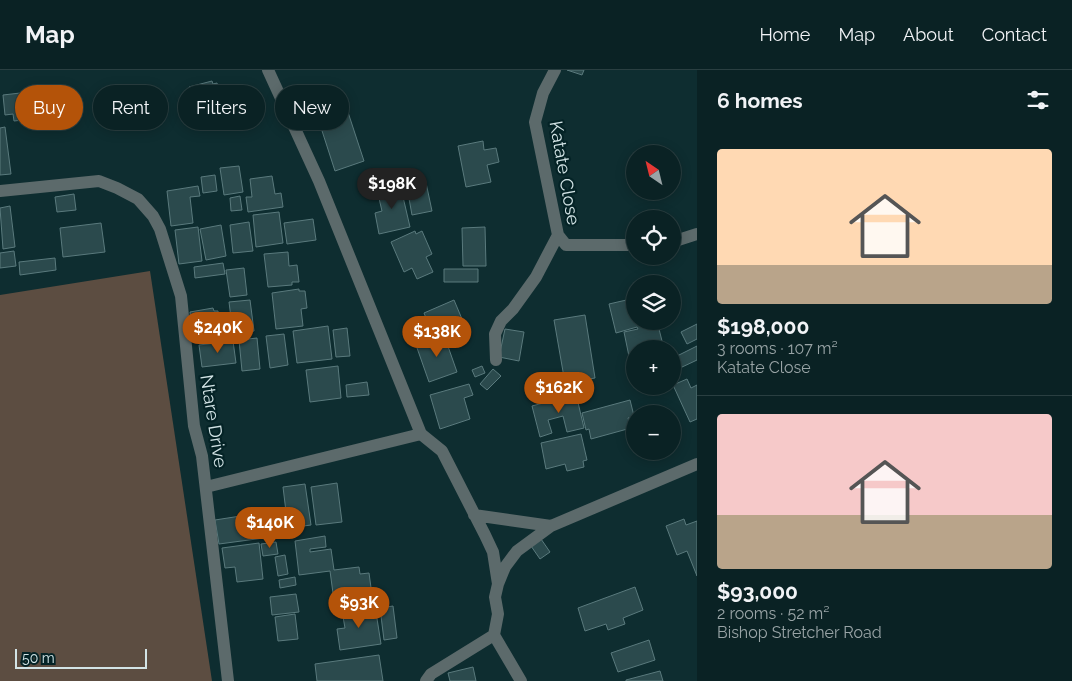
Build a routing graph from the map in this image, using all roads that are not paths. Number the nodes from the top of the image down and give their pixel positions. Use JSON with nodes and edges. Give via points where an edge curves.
{"nodes":[{"id":1,"x":268,"y":70,"type":"edge"},
{"id":2,"x":555,"y":70,"type":"edge"},
{"id":3,"x":0,"y":192,"type":"edge"},
{"id":4,"x":697,"y":234,"type":"edge"},
{"id":5,"x":558,"y":235,"type":"junction"},
{"id":6,"x":681,"y":239,"type":"edge"},
{"id":7,"x":626,"y":246,"type":"edge"},
{"id":8,"x":496,"y":360,"type":"dead end"},
{"id":9,"x":421,"y":434,"type":"junction"},
{"id":10,"x":697,"y":464,"type":"edge"},
{"id":11,"x":206,"y":487,"type":"junction"},
{"id":12,"x":474,"y":515,"type":"junction"},
{"id":13,"x":551,"y":526,"type":"junction"},
{"id":14,"x":498,"y":584,"type":"junction"},
{"id":15,"x":494,"y":635,"type":"junction"},
{"id":16,"x":228,"y":681,"type":"edge"},
{"id":17,"x":426,"y":681,"type":"edge"},
{"id":18,"x":521,"y":681,"type":"edge"}],
"edges":[{"from":1,"to":9,"type":"street","via":[[319,180]]},
{"from":2,"to":5,"type":"street","name":"Katate Close","via":[[543,93],[535,122]]},
{"from":3,"to":11,"type":"street","name":"Ntare Drive","via":[[98,182],[138,199],[153,216],[181,296],[194,426]]},
{"from":4,"to":6,"type":"street"},
{"from":5,"to":7,"type":"street","name":"Katate Close","via":[[566,245]]},
{"from":5,"to":8,"type":"street","via":[[536,278],[501,321],[495,334]]},
{"from":9,"to":11,"type":"street"},
{"from":9,"to":12,"type":"street","via":[[442,451]]},
{"from":10,"to":13,"type":"street"},
{"from":11,"to":16,"type":"street","name":"Ntare Drive"},
{"from":12,"to":13,"type":"street"},
{"from":12,"to":14,"type":"street","via":[[494,552]]},
{"from":13,"to":14,"type":"street","via":[[517,551]]},
{"from":14,"to":15,"type":"street"},
{"from":15,"to":17,"type":"street","via":[[430,674]]},
{"from":15,"to":18,"type":"street"}]}
